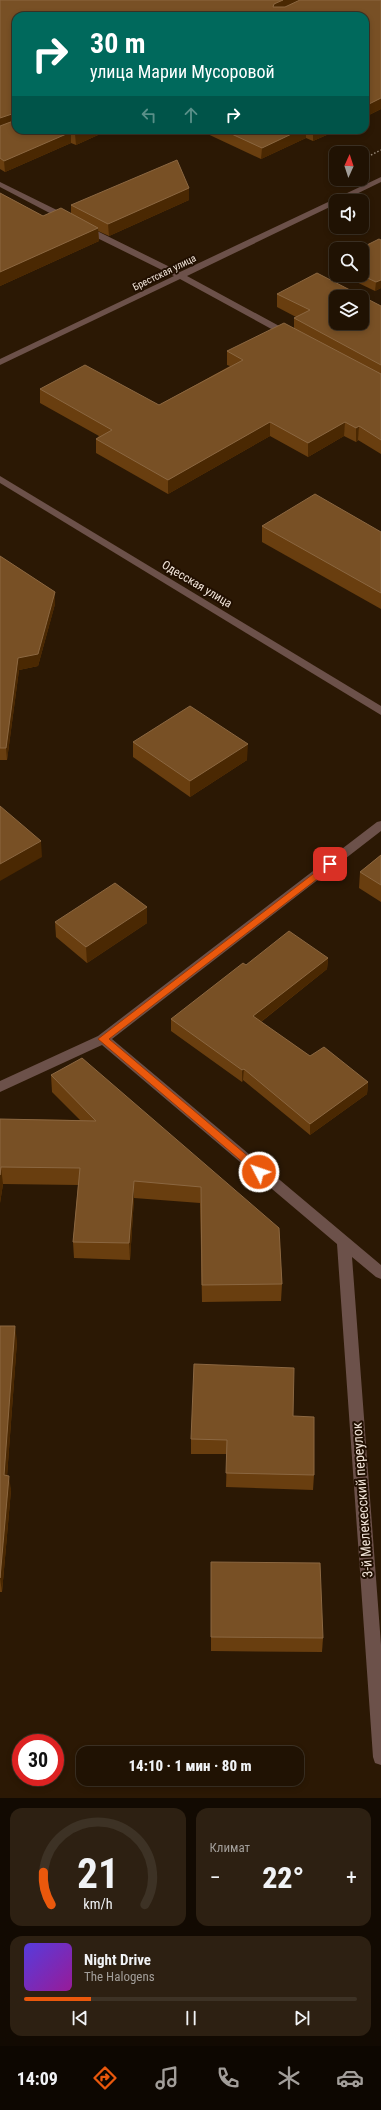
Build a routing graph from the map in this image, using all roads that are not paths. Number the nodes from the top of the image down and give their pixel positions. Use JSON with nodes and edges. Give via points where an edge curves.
{"nodes":[{"id":1,"x":381,"y":179,"type":"edge"},
{"id":2,"x":0,"y":184,"type":"edge"},
{"id":3,"x":350,"y":194,"type":"edge"},
{"id":4,"x":329,"y":204,"type":"edge"},
{"id":5,"x":181,"y":276,"type":"junction"},
{"id":6,"x":298,"y":340,"type":"edge"},
{"id":7,"x":0,"y":362,"type":"edge"},
{"id":8,"x":0,"y":479,"type":"edge"},
{"id":9,"x":381,"y":711,"type":"edge"},
{"id":10,"x":381,"y":825,"type":"edge"},
{"id":11,"x":102,"y":1039,"type":"junction"},
{"id":12,"x":0,"y":1087,"type":"edge"},
{"id":13,"x":344,"y":1244,"type":"junction"},
{"id":14,"x":381,"y":1273,"type":"edge"},
{"id":15,"x":381,"y":1758,"type":"edge"}],
"edges":[{"from":1,"to":3,"type":"street","name":"Брестская улица"},
{"from":2,"to":5,"type":"street","via":[[150,263]]},
{"from":4,"to":5,"type":"street","name":"Брестская улица"},
{"from":5,"to":6,"type":"street"},
{"from":5,"to":7,"type":"street","name":"Брестская улица"},
{"from":8,"to":9,"type":"street","name":"Одесская улица"},
{"from":10,"to":11,"type":"street"},
{"from":11,"to":12,"type":"street"},
{"from":11,"to":13,"type":"street"},
{"from":13,"to":14,"type":"street"},
{"from":13,"to":15,"type":"street","name":"3-й Мелекесский переулок"}]}
